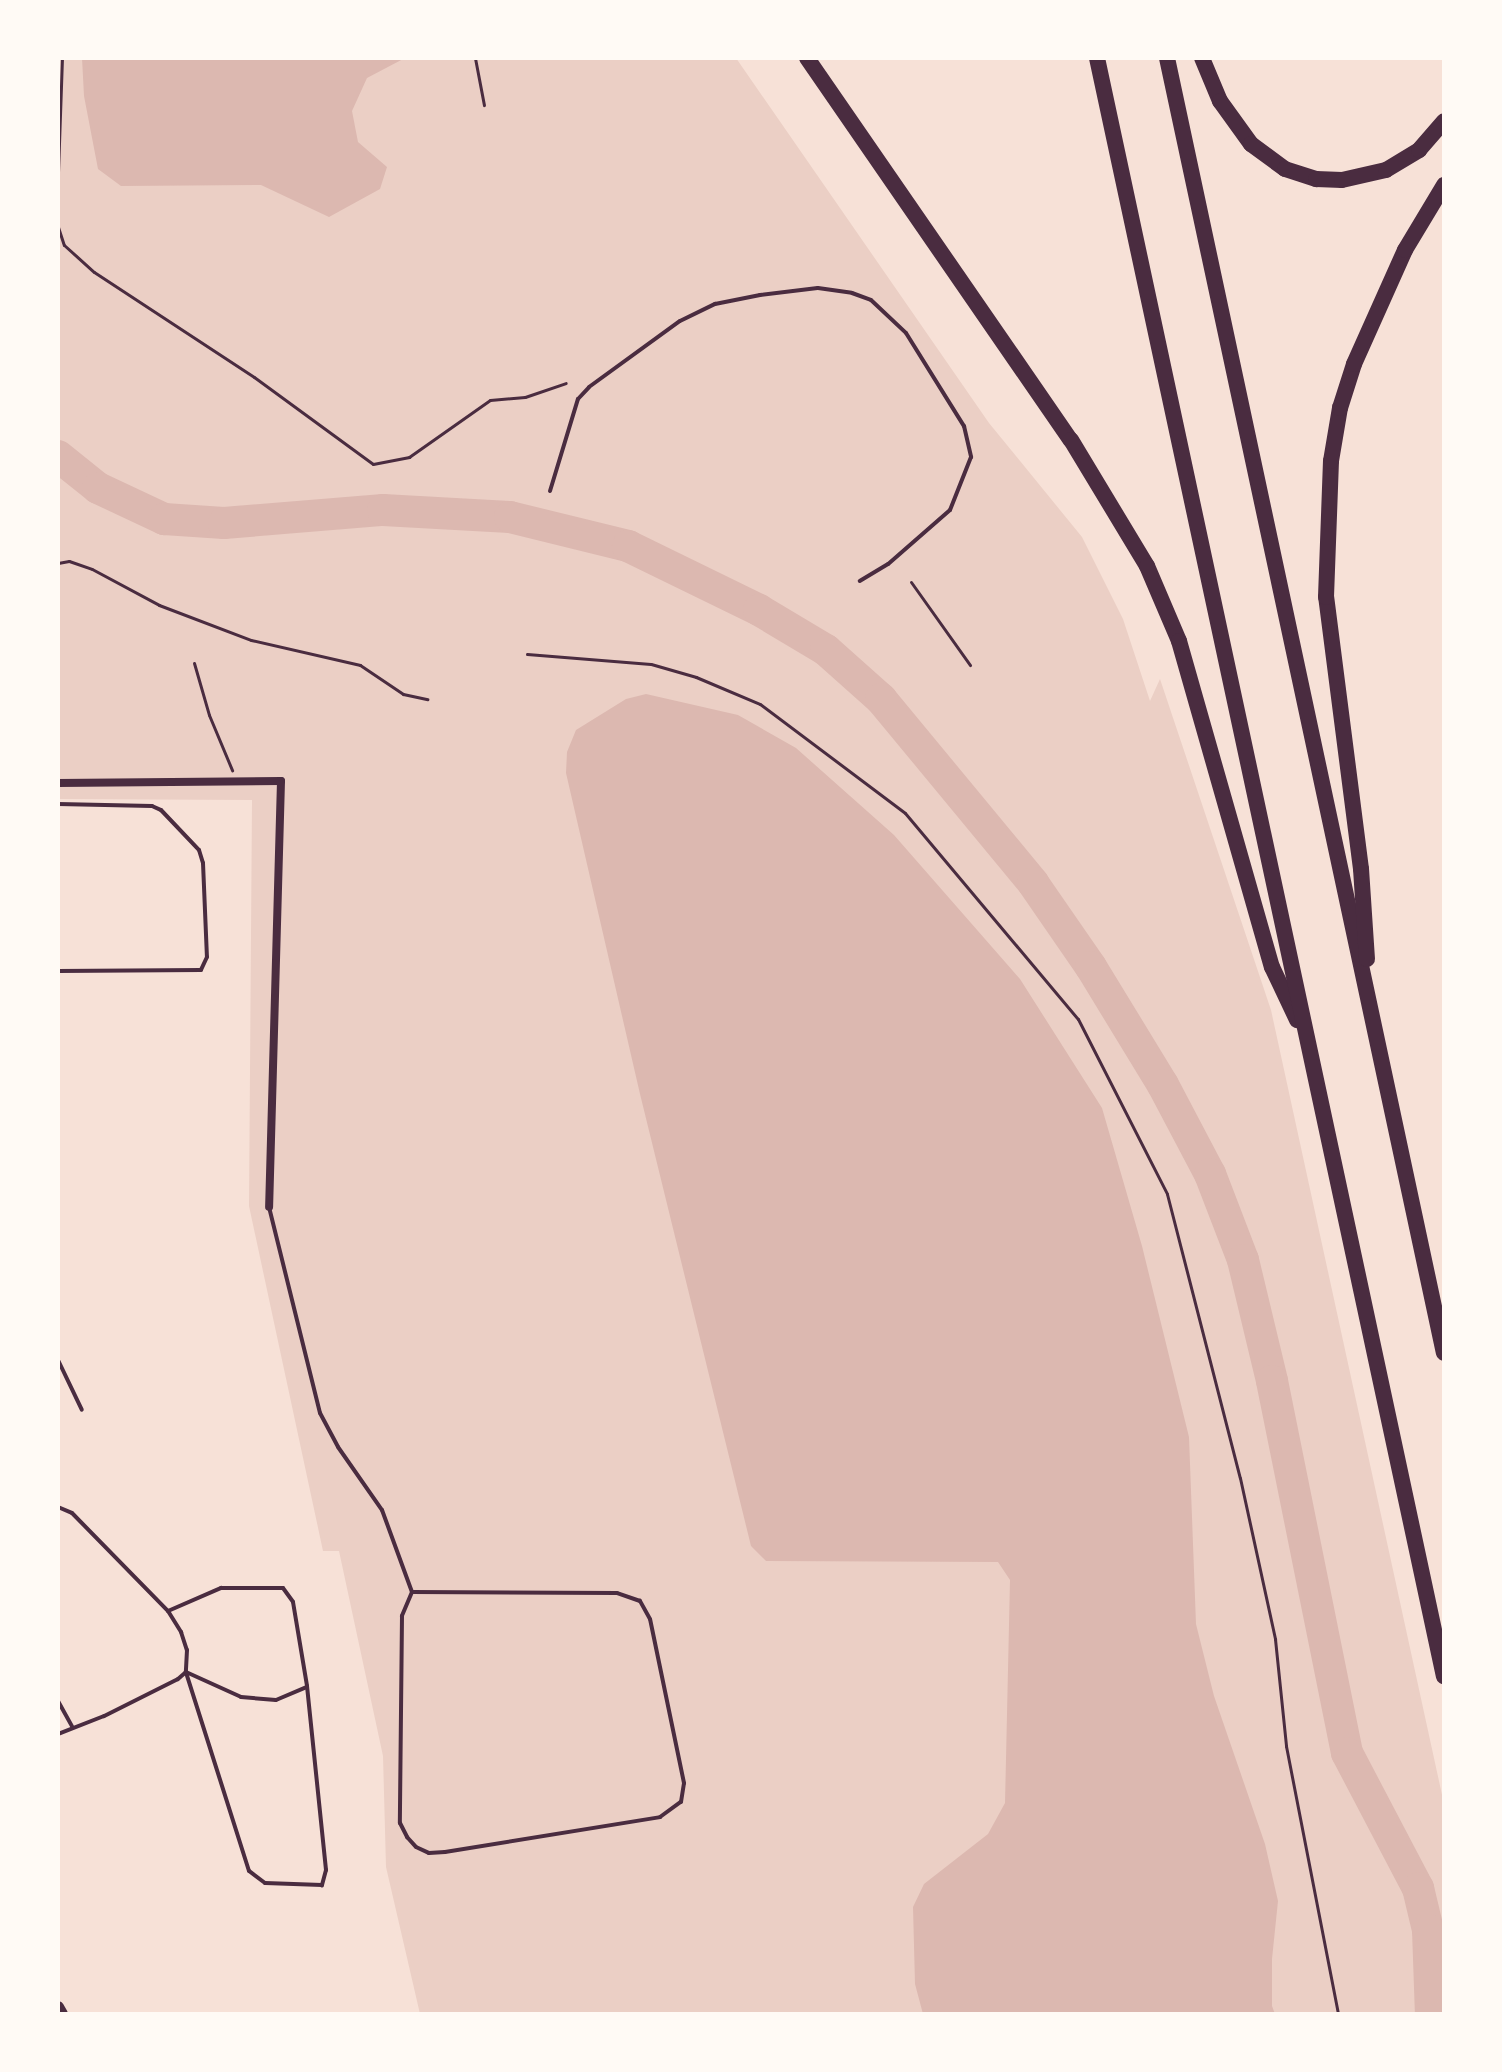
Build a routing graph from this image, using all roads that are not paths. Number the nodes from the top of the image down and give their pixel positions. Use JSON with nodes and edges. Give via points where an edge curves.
{"nodes":[{"id":1,"x":807,"y":58,"type":"edge"},
{"id":2,"x":1097,"y":58,"type":"edge"},
{"id":3,"x":1167,"y":58,"type":"edge"},
{"id":4,"x":1202,"y":58,"type":"edge"},
{"id":5,"x":1444,"y":121,"type":"edge"},
{"id":6,"x":1444,"y":185,"type":"edge"},
{"id":7,"x":550,"y":491,"type":"dead end"},
{"id":8,"x":860,"y":581,"type":"dead end"},
{"id":9,"x":58,"y":783,"type":"edge"},
{"id":10,"x":58,"y":804,"type":"edge"},
{"id":11,"x":58,"y":971,"type":"edge"},
{"id":12,"x":1371,"y":1016,"type":"junction"},
{"id":13,"x":1310,"y":1050,"type":"junction"},
{"id":14,"x":269,"y":1207,"type":"joint"},
{"id":15,"x":1444,"y":1353,"type":"edge"},
{"id":16,"x":58,"y":1360,"type":"edge"},
{"id":17,"x":82,"y":1410,"type":"dead end"},
{"id":18,"x":58,"y":1507,"type":"edge"},
{"id":19,"x":412,"y":1592,"type":"junction"},
{"id":20,"x":168,"y":1611,"type":"junction"},
{"id":21,"x":186,"y":1672,"type":"junction"},
{"id":22,"x":1444,"y":1676,"type":"edge"},
{"id":23,"x":307,"y":1686,"type":"junction"},
{"id":24,"x":58,"y":1701,"type":"edge"},
{"id":25,"x":72,"y":1726,"type":"junction"},
{"id":26,"x":58,"y":1734,"type":"edge"},
{"id":27,"x":58,"y":2007,"type":"edge"},
{"id":28,"x":62,"y":2014,"type":"edge"}],
"edges":[{"from":1,"to":13,"type":"highway","via":[[1071,440],[1147,566],[1183,652],[1272,967]]},
{"from":2,"to":13,"type":"highway"},
{"from":3,"to":12,"type":"highway"},
{"from":4,"to":5,"type":"highway","via":[[1220,101],[1251,144],[1285,169],[1316,179],[1342,180],[1386,170],[1419,150]]},
{"from":6,"to":12,"type":"highway","via":[[1405,250],[1354,364],[1331,461],[1326,597],[1361,869]]},
{"from":7,"to":8,"type":"lane","via":[[578,399],[680,321],[715,304],[760,295],[818,288],[852,293],[871,300],[906,333],[964,426],[971,457],[950,510]]},
{"from":9,"to":14,"type":"street","via":[[281,781]]},
{"from":10,"to":11,"type":"lane","via":[[161,810],[199,850],[207,957],[201,970]]},
{"from":12,"to":15,"type":"highway"},
{"from":13,"to":22,"type":"highway"},
{"from":14,"to":19,"type":"lane","via":[[320,1413],[382,1510]]},
{"from":16,"to":17,"type":"lane"},
{"from":18,"to":20,"type":"lane","via":[[72,1513]]},
{"from":19,"to":19,"type":"lane","via":[[402,1616],[400,1823],[416,1847],[445,1852],[660,1817],[681,1802],[684,1783],[650,1619],[640,1601],[617,1593]]},
{"from":20,"to":21,"type":"lane","via":[[187,1650]]},
{"from":20,"to":23,"type":"lane","via":[[221,1588],[283,1588],[301,1632]]},
{"from":21,"to":23,"type":"lane","via":[[241,1697],[276,1700]]},
{"from":21,"to":23,"type":"lane","via":[[249,1871],[265,1883],[290,1886],[322,1885],[326,1870]]},
{"from":21,"to":25,"type":"lane","via":[[104,1716]]},
{"from":24,"to":25,"type":"lane"},
{"from":25,"to":26,"type":"lane"},
{"from":27,"to":28,"type":"main road"}]}
